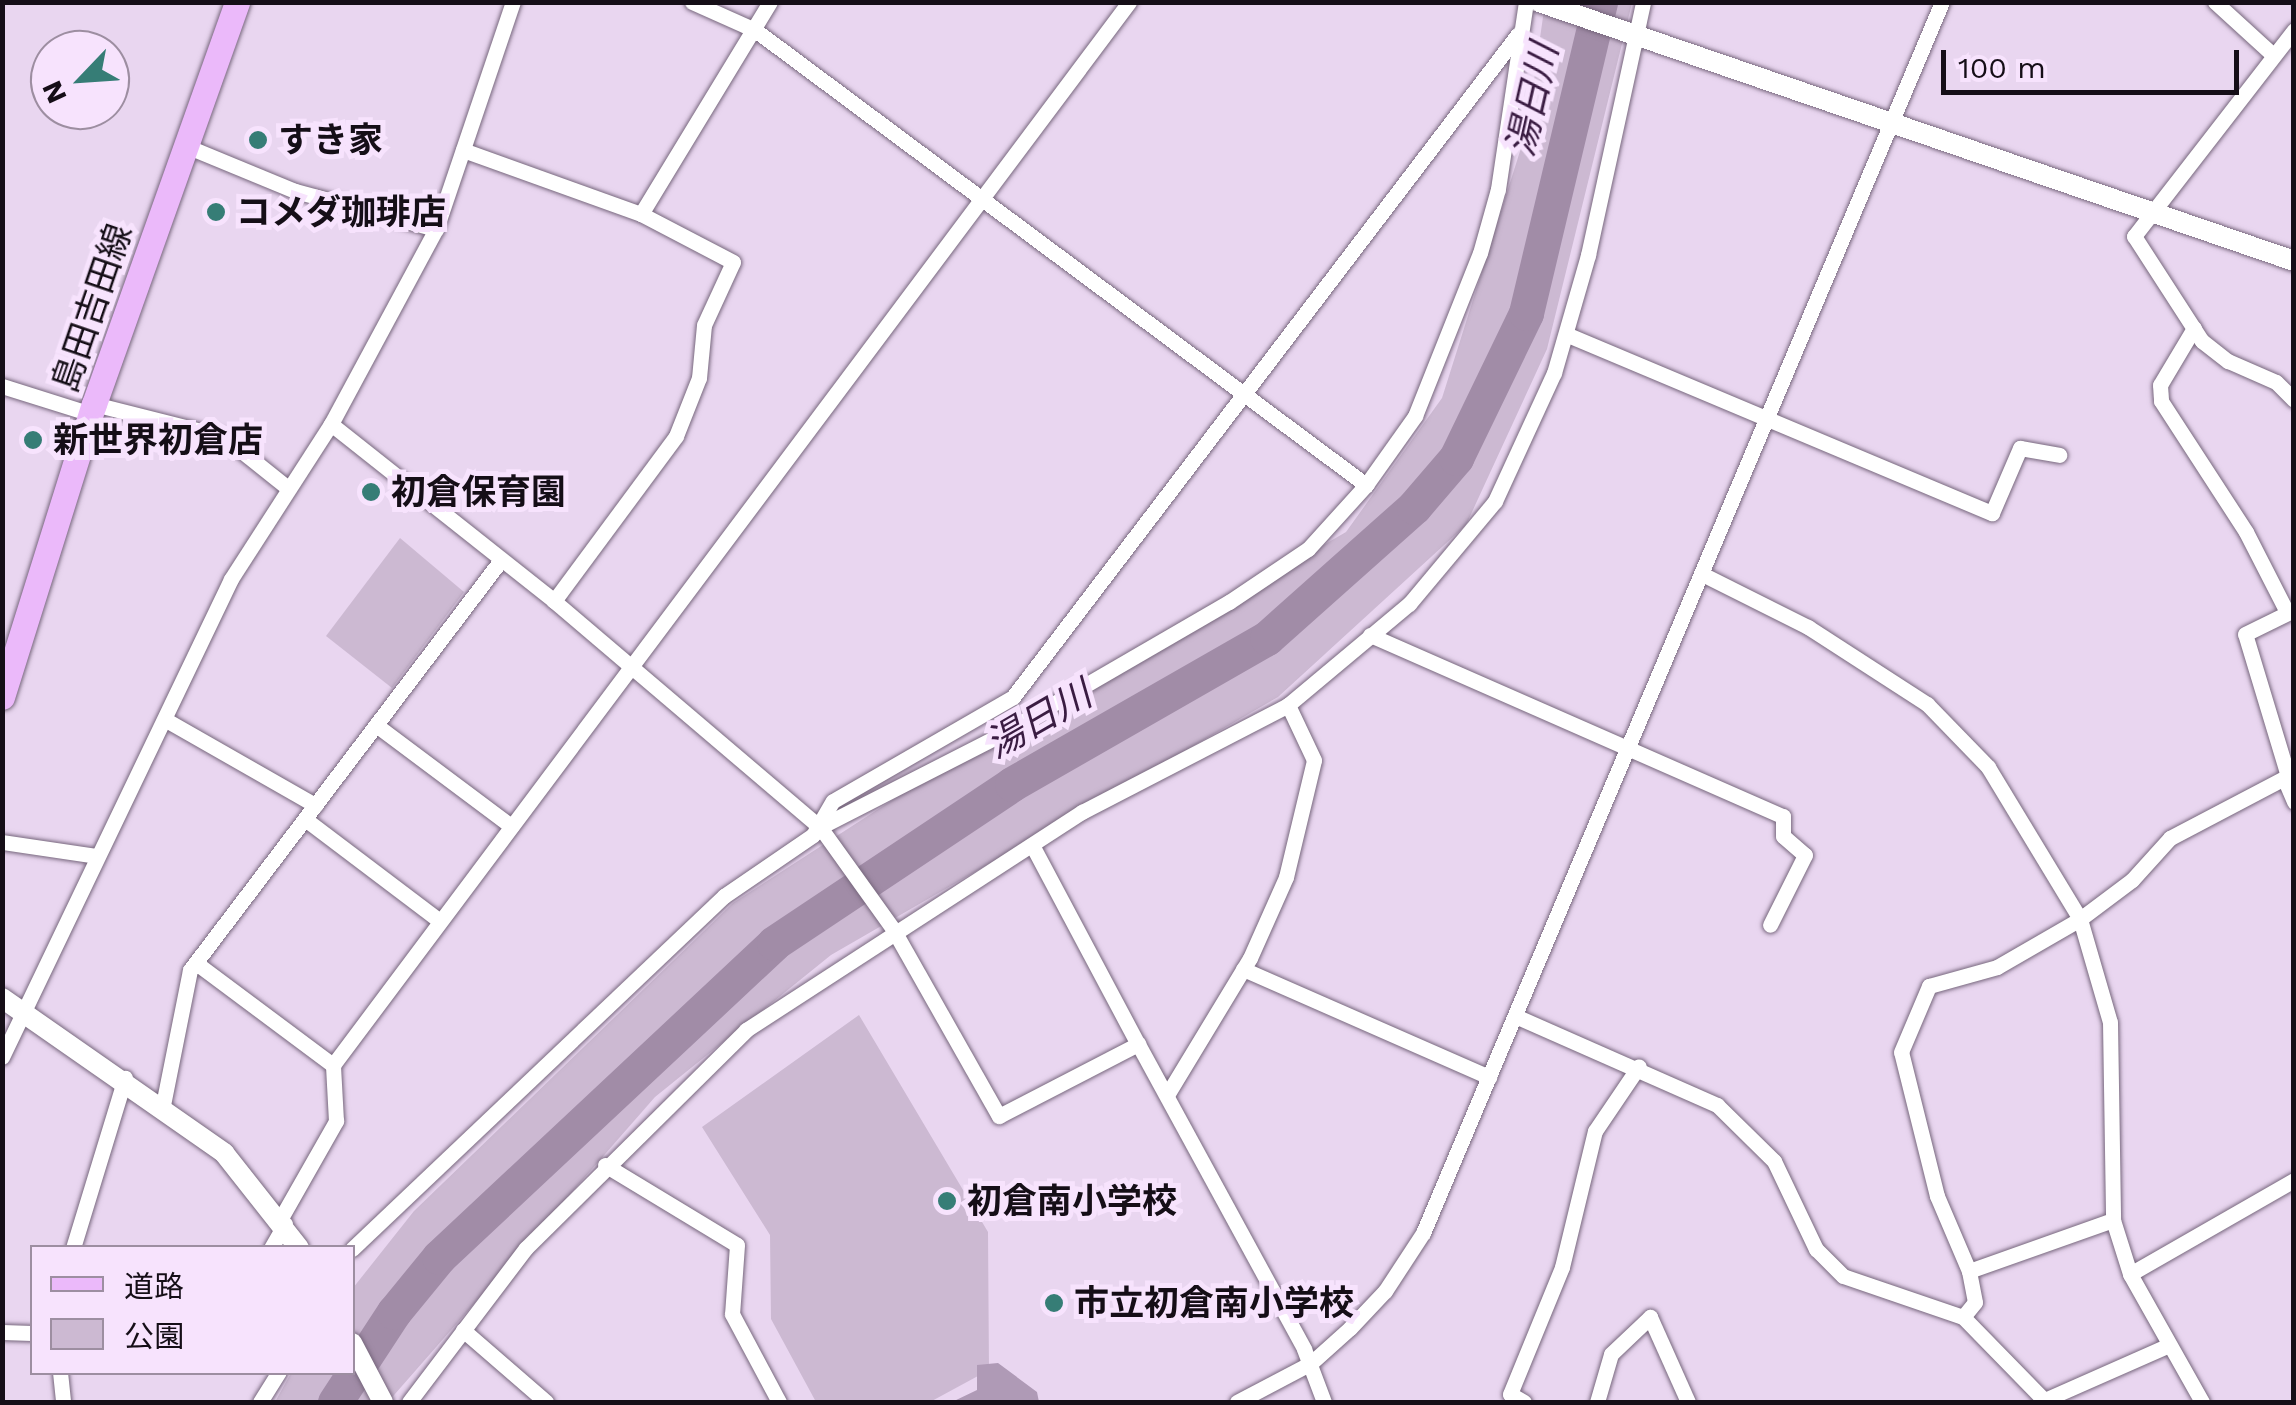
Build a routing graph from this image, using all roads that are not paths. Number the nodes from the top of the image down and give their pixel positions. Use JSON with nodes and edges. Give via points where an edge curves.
{"nodes":[{"id":1,"x":237,"y":2,"type":"edge"},
{"id":2,"x":513,"y":2,"type":"edge"},
{"id":3,"x":692,"y":2,"type":"edge"},
{"id":4,"x":770,"y":2,"type":"edge"},
{"id":5,"x":1129,"y":2,"type":"edge"},
{"id":6,"x":1526,"y":2,"type":"edge"},
{"id":7,"x":1538,"y":2,"type":"edge"},
{"id":8,"x":1643,"y":2,"type":"edge"},
{"id":9,"x":1942,"y":2,"type":"edge"},
{"id":10,"x":2215,"y":2,"type":"edge"},
{"id":11,"x":755,"y":30,"type":"junction"},
{"id":12,"x":2294,"y":30,"type":"edge"},
{"id":13,"x":1518,"y":34,"type":"junction"},
{"id":14,"x":1637,"y":35,"type":"junction"},
{"id":15,"x":2273,"y":55,"type":"junction"},
{"id":16,"x":1890,"y":123,"type":"junction"},
{"id":17,"x":186,"y":146,"type":"junction"},
{"id":18,"x":463,"y":150,"type":"junction"},
{"id":19,"x":981,"y":196,"type":"junction"},
{"id":20,"x":641,"y":214,"type":"junction"},
{"id":21,"x":2152,"y":216,"type":"junction"},
{"id":22,"x":436,"y":229,"type":"junction"},
{"id":23,"x":2294,"y":261,"type":"edge"},
{"id":24,"x":2194,"y":328,"type":"junction"},
{"id":25,"x":1568,"y":335,"type":"junction"},
{"id":26,"x":2,"y":386,"type":"edge"},
{"id":27,"x":1243,"y":393,"type":"junction"},
{"id":28,"x":2294,"y":400,"type":"edge"},
{"id":29,"x":93,"y":409,"type":"junction"},
{"id":30,"x":1771,"y":420,"type":"junction"},
{"id":31,"x":331,"y":424,"type":"junction"},
{"id":32,"x":2059,"y":456,"type":"dead end"},
{"id":33,"x":1366,"y":485,"type":"junction"},
{"id":34,"x":288,"y":488,"type":"junction"},
{"id":35,"x":501,"y":560,"type":"junction"},
{"id":36,"x":1702,"y":574,"type":"junction"},
{"id":37,"x":554,"y":601,"type":"junction"},
{"id":38,"x":2290,"y":611,"type":"edge"},
{"id":39,"x":1370,"y":636,"type":"junction"},
{"id":40,"x":630,"y":664,"type":"junction"},
{"id":41,"x":2,"y":697,"type":"edge"},
{"id":42,"x":1288,"y":706,"type":"junction"},
{"id":43,"x":166,"y":720,"type":"junction"},
{"id":44,"x":376,"y":725,"type":"junction"},
{"id":45,"x":1628,"y":748,"type":"junction"},
{"id":46,"x":2288,"y":775,"type":"edge"},
{"id":47,"x":2294,"y":802,"type":"edge"},
{"id":48,"x":316,"y":805,"type":"junction"},
{"id":49,"x":305,"y":819,"type":"junction"},
{"id":50,"x":510,"y":826,"type":"junction"},
{"id":51,"x":823,"y":831,"type":"junction"},
{"id":52,"x":2,"y":842,"type":"edge"},
{"id":53,"x":1032,"y":845,"type":"junction"},
{"id":54,"x":97,"y":856,"type":"junction"},
{"id":55,"x":2080,"y":919,"type":"junction"},
{"id":56,"x":440,"y":921,"type":"junction"},
{"id":57,"x":889,"y":925,"type":"junction"},
{"id":58,"x":1770,"y":925,"type":"dead end"},
{"id":59,"x":196,"y":963,"type":"junction"},
{"id":60,"x":1243,"y":969,"type":"junction"},
{"id":61,"x":2,"y":998,"type":"edge"},
{"id":62,"x":23,"y":1012,"type":"junction"},
{"id":63,"x":1515,"y":1016,"type":"junction"},
{"id":64,"x":1138,"y":1044,"type":"junction"},
{"id":65,"x":2,"y":1057,"type":"edge"},
{"id":66,"x":333,"y":1065,"type":"junction"},
{"id":67,"x":1639,"y":1066,"type":"junction"},
{"id":68,"x":1489,"y":1077,"type":"junction"},
{"id":69,"x":125,"y":1078,"type":"junction"},
{"id":70,"x":1168,"y":1095,"type":"junction"},
{"id":71,"x":163,"y":1105,"type":"junction"},
{"id":72,"x":605,"y":1165,"type":"junction"},
{"id":73,"x":2294,"y":1180,"type":"edge"},
{"id":74,"x":2113,"y":1220,"type":"junction"},
{"id":75,"x":282,"y":1221,"type":"junction"},
{"id":76,"x":74,"y":1245,"type":"edge"},
{"id":77,"x":271,"y":1245,"type":"edge"},
{"id":78,"x":297,"y":1245,"type":"edge"},
{"id":79,"x":355,"y":1246,"type":"edge"},
{"id":80,"x":1969,"y":1271,"type":"junction"},
{"id":81,"x":2130,"y":1274,"type":"junction"},
{"id":82,"x":1963,"y":1317,"type":"junction"},
{"id":83,"x":463,"y":1330,"type":"junction"},
{"id":84,"x":2,"y":1332,"type":"edge"},
{"id":85,"x":30,"y":1333,"type":"edge"},
{"id":86,"x":2167,"y":1346,"type":"junction"},
{"id":87,"x":355,"y":1349,"type":"edge"},
{"id":88,"x":1311,"y":1362,"type":"junction"},
{"id":89,"x":60,"y":1375,"type":"edge"},
{"id":90,"x":277,"y":1375,"type":"edge"},
{"id":91,"x":2042,"y":1401,"type":"edge"},
{"id":92,"x":64,"y":1402,"type":"edge"},
{"id":93,"x":260,"y":1402,"type":"edge"},
{"id":94,"x":383,"y":1402,"type":"edge"},
{"id":95,"x":409,"y":1402,"type":"edge"},
{"id":96,"x":546,"y":1402,"type":"edge"},
{"id":97,"x":779,"y":1402,"type":"edge"},
{"id":98,"x":1237,"y":1402,"type":"edge"},
{"id":99,"x":1324,"y":1402,"type":"edge"},
{"id":100,"x":1524,"y":1402,"type":"edge"},
{"id":101,"x":1597,"y":1402,"type":"edge"},
{"id":102,"x":1688,"y":1402,"type":"edge"},
{"id":103,"x":2202,"y":1402,"type":"edge"}],
"edges":[{"from":1,"to":17,"type":"main road","name":"島田吉田線"},
{"from":2,"to":18,"type":"street"},
{"from":3,"to":11,"type":"street"},
{"from":4,"to":11,"type":"street"},
{"from":5,"to":19,"type":"street"},
{"from":6,"to":13,"type":"street"},
{"from":7,"to":14,"type":"street"},
{"from":8,"to":14,"type":"street"},
{"from":9,"to":16,"type":"street"},
{"from":10,"to":15,"type":"street"},
{"from":11,"to":19,"type":"street"},
{"from":11,"to":20,"type":"street"},
{"from":12,"to":15,"type":"street"},
{"from":13,"to":27,"type":"street"},
{"from":13,"to":33,"type":"street","via":[[1498,188],[1480,253],[1415,416]]},
{"from":14,"to":16,"type":"street"},
{"from":14,"to":25,"type":"street"},
{"from":15,"to":21,"type":"street"},
{"from":16,"to":21,"type":"street"},
{"from":16,"to":30,"type":"street"},
{"from":17,"to":22,"type":"street","via":[[296,192]]},
{"from":17,"to":29,"type":"main road","name":"島田吉田線"},
{"from":18,"to":20,"type":"street"},
{"from":18,"to":22,"type":"street"},
{"from":19,"to":27,"type":"street"},
{"from":19,"to":40,"type":"street"},
{"from":20,"to":37,"type":"street","via":[[733,262],[704,325],[699,378],[676,436]]},
{"from":21,"to":23,"type":"street"},
{"from":21,"to":24,"type":"street","via":[[2134,236]]},
{"from":22,"to":31,"type":"street"},
{"from":24,"to":28,"type":"street","via":[[2228,361],[2276,382]]},
{"from":24,"to":38,"type":"street","via":[[2160,385],[2160,401]]},
{"from":25,"to":30,"type":"street"},
{"from":25,"to":39,"type":"street","via":[[1495,501],[1409,604]]},
{"from":26,"to":29,"type":"street"},
{"from":27,"to":33,"type":"street"},
{"from":27,"to":51,"type":"street","via":[[1013,697],[833,801]]},
{"from":29,"to":34,"type":"street","via":[[224,437]]},
{"from":29,"to":41,"type":"main road","name":"島田吉田線"},
{"from":30,"to":32,"type":"street","via":[[1992,512],[2020,448]]},
{"from":30,"to":36,"type":"street"},
{"from":31,"to":34,"type":"street"},
{"from":31,"to":35,"type":"street"},
{"from":33,"to":51,"type":"street","via":[[1308,550],[1229,602]]},
{"from":34,"to":43,"type":"street","via":[[231,579]]},
{"from":35,"to":37,"type":"street"},
{"from":35,"to":44,"type":"street"},
{"from":36,"to":45,"type":"street"},
{"from":36,"to":55,"type":"street","via":[[1808,627],[1926,704],[1988,767]]},
{"from":37,"to":40,"type":"street"},
{"from":38,"to":46,"type":"street","via":[[2245,634]]},
{"from":39,"to":42,"type":"street"},
{"from":39,"to":45,"type":"street"},
{"from":40,"to":50,"type":"street"},
{"from":40,"to":51,"type":"street"},
{"from":42,"to":53,"type":"street","via":[[1082,812]]},
{"from":42,"to":60,"type":"street","via":[[1314,760],[1286,877]]},
{"from":43,"to":48,"type":"street"},
{"from":43,"to":54,"type":"street"},
{"from":44,"to":48,"type":"street"},
{"from":44,"to":50,"type":"street"},
{"from":45,"to":58,"type":"street","via":[[1783,816],[1784,836],[1805,856]]},
{"from":45,"to":63,"type":"street"},
{"from":46,"to":47,"type":"street"},
{"from":46,"to":55,"type":"street","via":[[2170,838],[2132,880]]},
{"from":48,"to":49,"type":"street"},
{"from":49,"to":56,"type":"street"},
{"from":49,"to":59,"type":"street"},
{"from":50,"to":56,"type":"street"},
{"from":51,"to":57,"type":"street"},
{"from":51,"to":79,"type":"street","via":[[724,896]]},
{"from":52,"to":54,"type":"street"},
{"from":53,"to":57,"type":"street"},
{"from":53,"to":64,"type":"street"},
{"from":54,"to":62,"type":"street"},
{"from":55,"to":74,"type":"street","via":[[2110,1022]]},
{"from":55,"to":80,"type":"street","via":[[1997,967],[1930,986],[1911,1016],[1901,1052],[1907,1092],[1937,1196]]},
{"from":56,"to":66,"type":"street"},
{"from":57,"to":64,"type":"street","via":[[1000,1116]]},
{"from":57,"to":72,"type":"street","via":[[746,1030]]},
{"from":59,"to":66,"type":"street"},
{"from":59,"to":71,"type":"street"},
{"from":60,"to":68,"type":"street"},
{"from":60,"to":70,"type":"street"},
{"from":61,"to":62,"type":"street"},
{"from":62,"to":65,"type":"street"},
{"from":62,"to":69,"type":"street"},
{"from":63,"to":67,"type":"street"},
{"from":63,"to":68,"type":"street"},
{"from":64,"to":70,"type":"street"},
{"from":66,"to":75,"type":"street","via":[[336,1121]]},
{"from":67,"to":82,"type":"street","via":[[1716,1105],[1759,1143],[1774,1160],[1816,1249],[1843,1276]]},
{"from":67,"to":100,"type":"street","via":[[1595,1132],[1562,1266],[1510,1394]]},
{"from":68,"to":88,"type":"street","via":[[1423,1232],[1386,1292]]},
{"from":69,"to":71,"type":"street"},
{"from":69,"to":76,"type":"street"},
{"from":70,"to":88,"type":"street"},
{"from":71,"to":75,"type":"street","via":[[224,1153]]},
{"from":72,"to":83,"type":"street","via":[[526,1248]]},
{"from":72,"to":97,"type":"street","via":[[737,1244],[732,1314]]},
{"from":73,"to":81,"type":"street"},
{"from":74,"to":80,"type":"street"},
{"from":74,"to":81,"type":"street"},
{"from":75,"to":77,"type":"street"},
{"from":75,"to":78,"type":"street"},
{"from":80,"to":82,"type":"street","via":[[1976,1302]]},
{"from":81,"to":86,"type":"street"},
{"from":82,"to":91,"type":"street"},
{"from":83,"to":95,"type":"street"},
{"from":83,"to":96,"type":"street"},
{"from":84,"to":85,"type":"street"},
{"from":86,"to":91,"type":"street"},
{"from":86,"to":103,"type":"street"},
{"from":87,"to":94,"type":"street"},
{"from":88,"to":98,"type":"street"},
{"from":88,"to":99,"type":"street"},
{"from":89,"to":92,"type":"street"},
{"from":90,"to":93,"type":"street"},
{"from":101,"to":102,"type":"street","via":[[1611,1354],[1650,1316]]}]}
